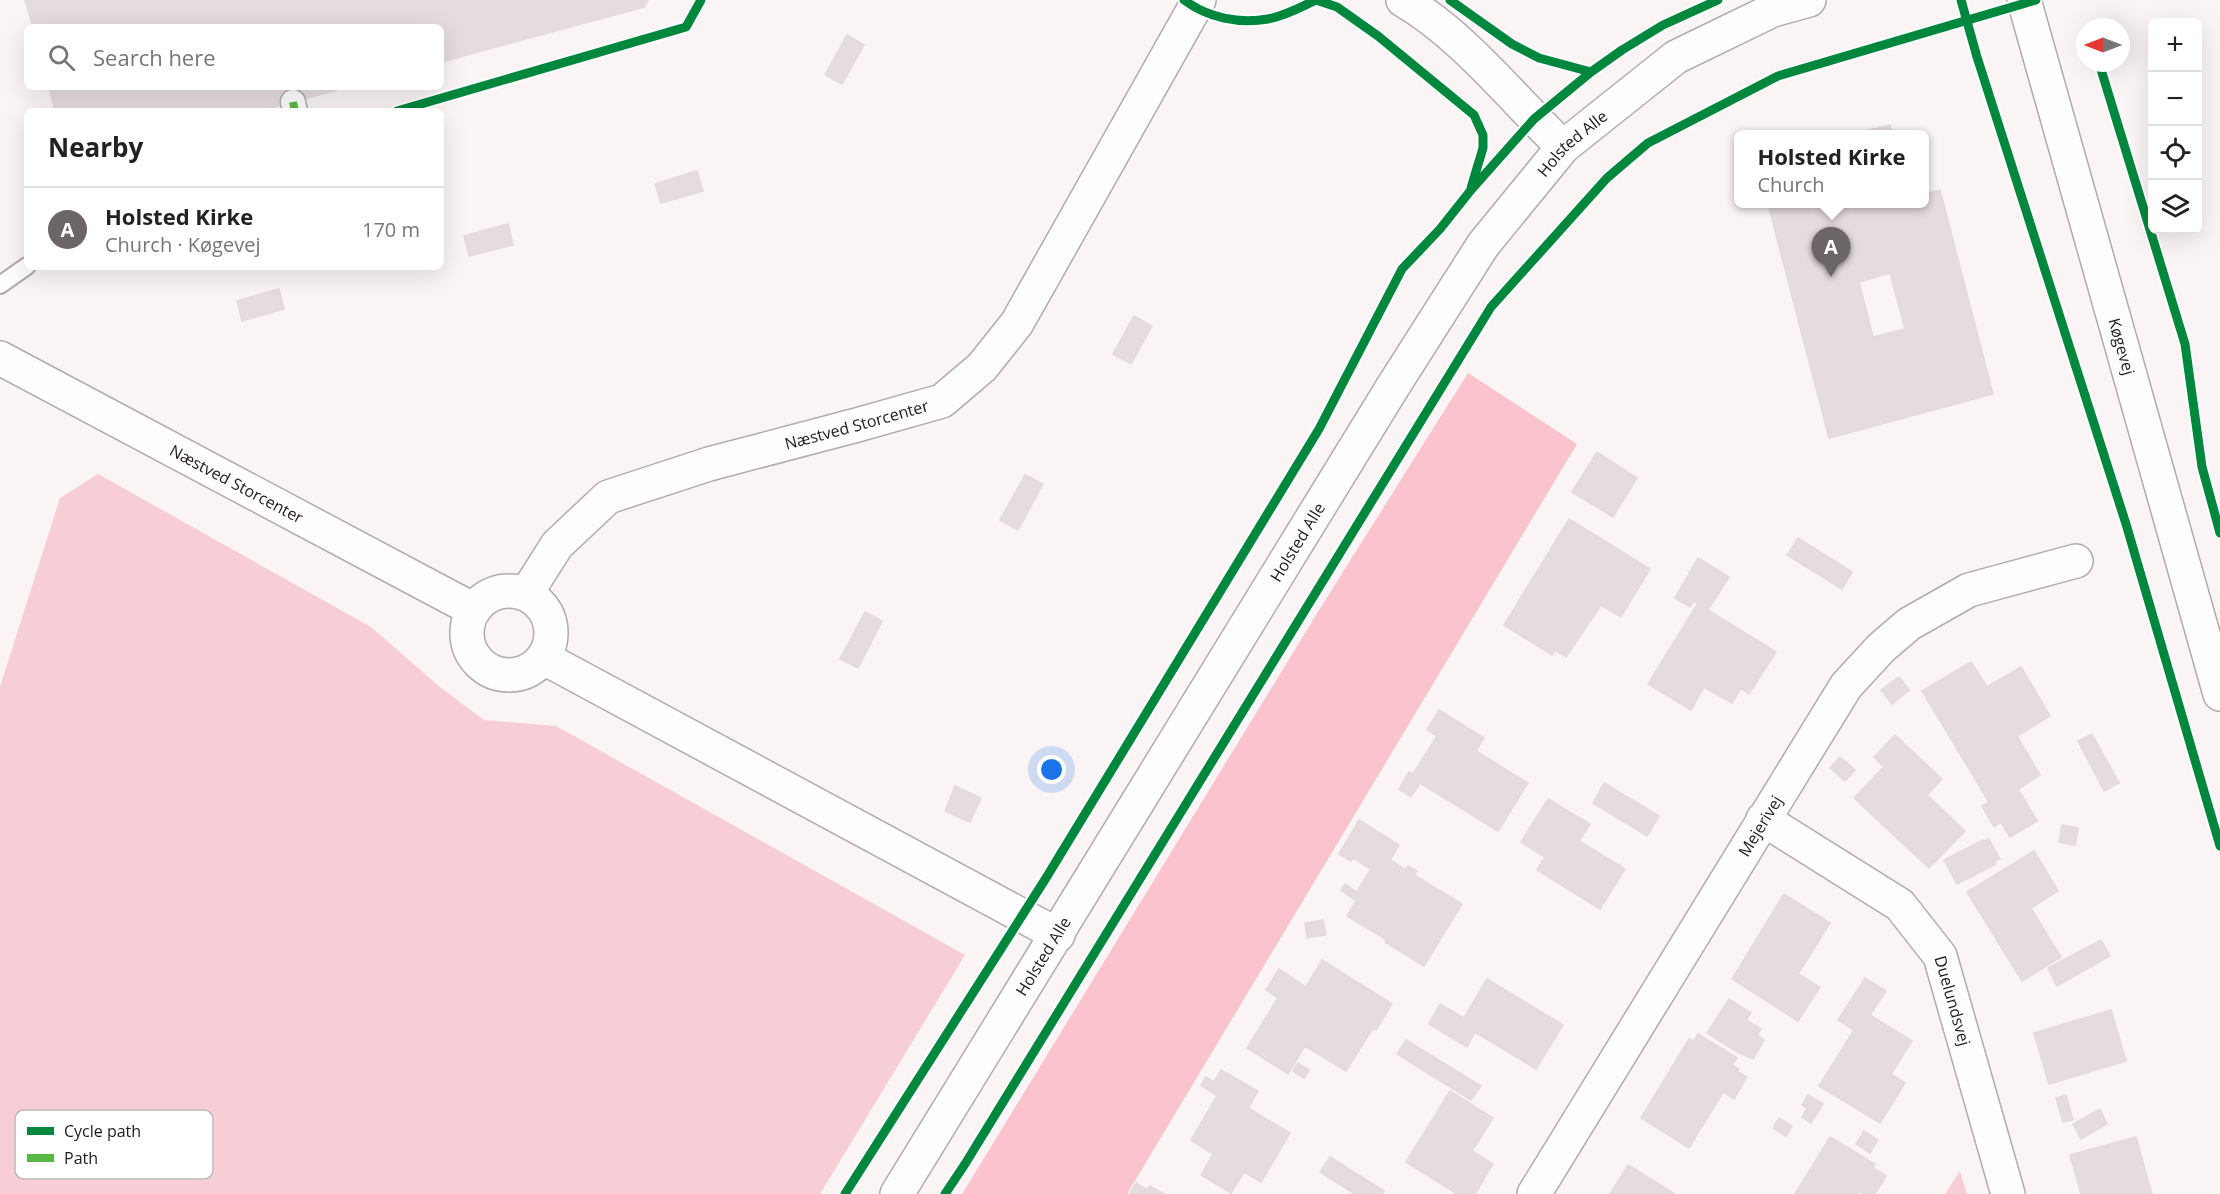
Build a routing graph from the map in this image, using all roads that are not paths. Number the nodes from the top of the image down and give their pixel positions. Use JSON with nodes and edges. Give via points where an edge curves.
{"nodes":[{"id":1,"x":1199,"y":0,"type":"edge"},
{"id":2,"x":1403,"y":0,"type":"edge"},
{"id":3,"x":1809,"y":0,"type":"edge"},
{"id":4,"x":2024,"y":0,"type":"edge"},
{"id":5,"x":1563,"y":147,"type":"junction"},
{"id":6,"x":24,"y":268,"type":"edge"},
{"id":7,"x":0,"y":285,"type":"edge"},
{"id":8,"x":0,"y":358,"type":"edge"},
{"id":9,"x":2076,"y":561,"type":"dead end"},
{"id":10,"x":526,"y":594,"type":"junction"},
{"id":11,"x":474,"y":610,"type":"junction"},
{"id":12,"x":544,"y":658,"type":"junction"},
{"id":13,"x":2220,"y":694,"type":"edge"},
{"id":14,"x":1763,"y":819,"type":"junction"},
{"id":15,"x":1058,"y":935,"type":"junction"},
{"id":16,"x":897,"y":1194,"type":"edge"},
{"id":17,"x":1534,"y":1194,"type":"edge"},
{"id":18,"x":2008,"y":1194,"type":"edge"}],
"edges":[{"from":1,"to":10,"type":"street","name":"Næstved Storcenter","via":[[1017,324],[982,367],[942,401],[709,464],[608,497],[556,545]]},
{"from":2,"to":5,"type":"street","via":[[1440,26]]},
{"from":3,"to":5,"type":"street","name":"Holsted Alle","via":[[1773,10],[1676,57]]},
{"from":4,"to":13,"type":"street","name":"Køgevej"},
{"from":5,"to":15,"type":"street","name":"Holsted Alle","via":[[1483,245],[1414,351]]},
{"from":6,"to":7,"type":"lane"},
{"from":8,"to":11,"type":"street","name":"Næstved Storcenter"},
{"from":9,"to":14,"type":"street","name":"Mejerivej","via":[[1969,590],[1909,624],[1846,686]]},
{"from":10,"to":11,"type":"street","via":[[496,592]]},
{"from":10,"to":12,"type":"street","via":[[536,600],[551,621],[550,646]]},
{"from":11,"to":12,"type":"street","via":[[467,638],[480,664],[506,676],[520,675]]},
{"from":12,"to":15,"type":"street"},
{"from":14,"to":17,"type":"street","name":"Mejerivej"},
{"from":14,"to":18,"type":"street","name":"Duelundsvej","via":[[1900,905],[1940,956]]},
{"from":15,"to":16,"type":"street","name":"Holsted Alle"}]}
